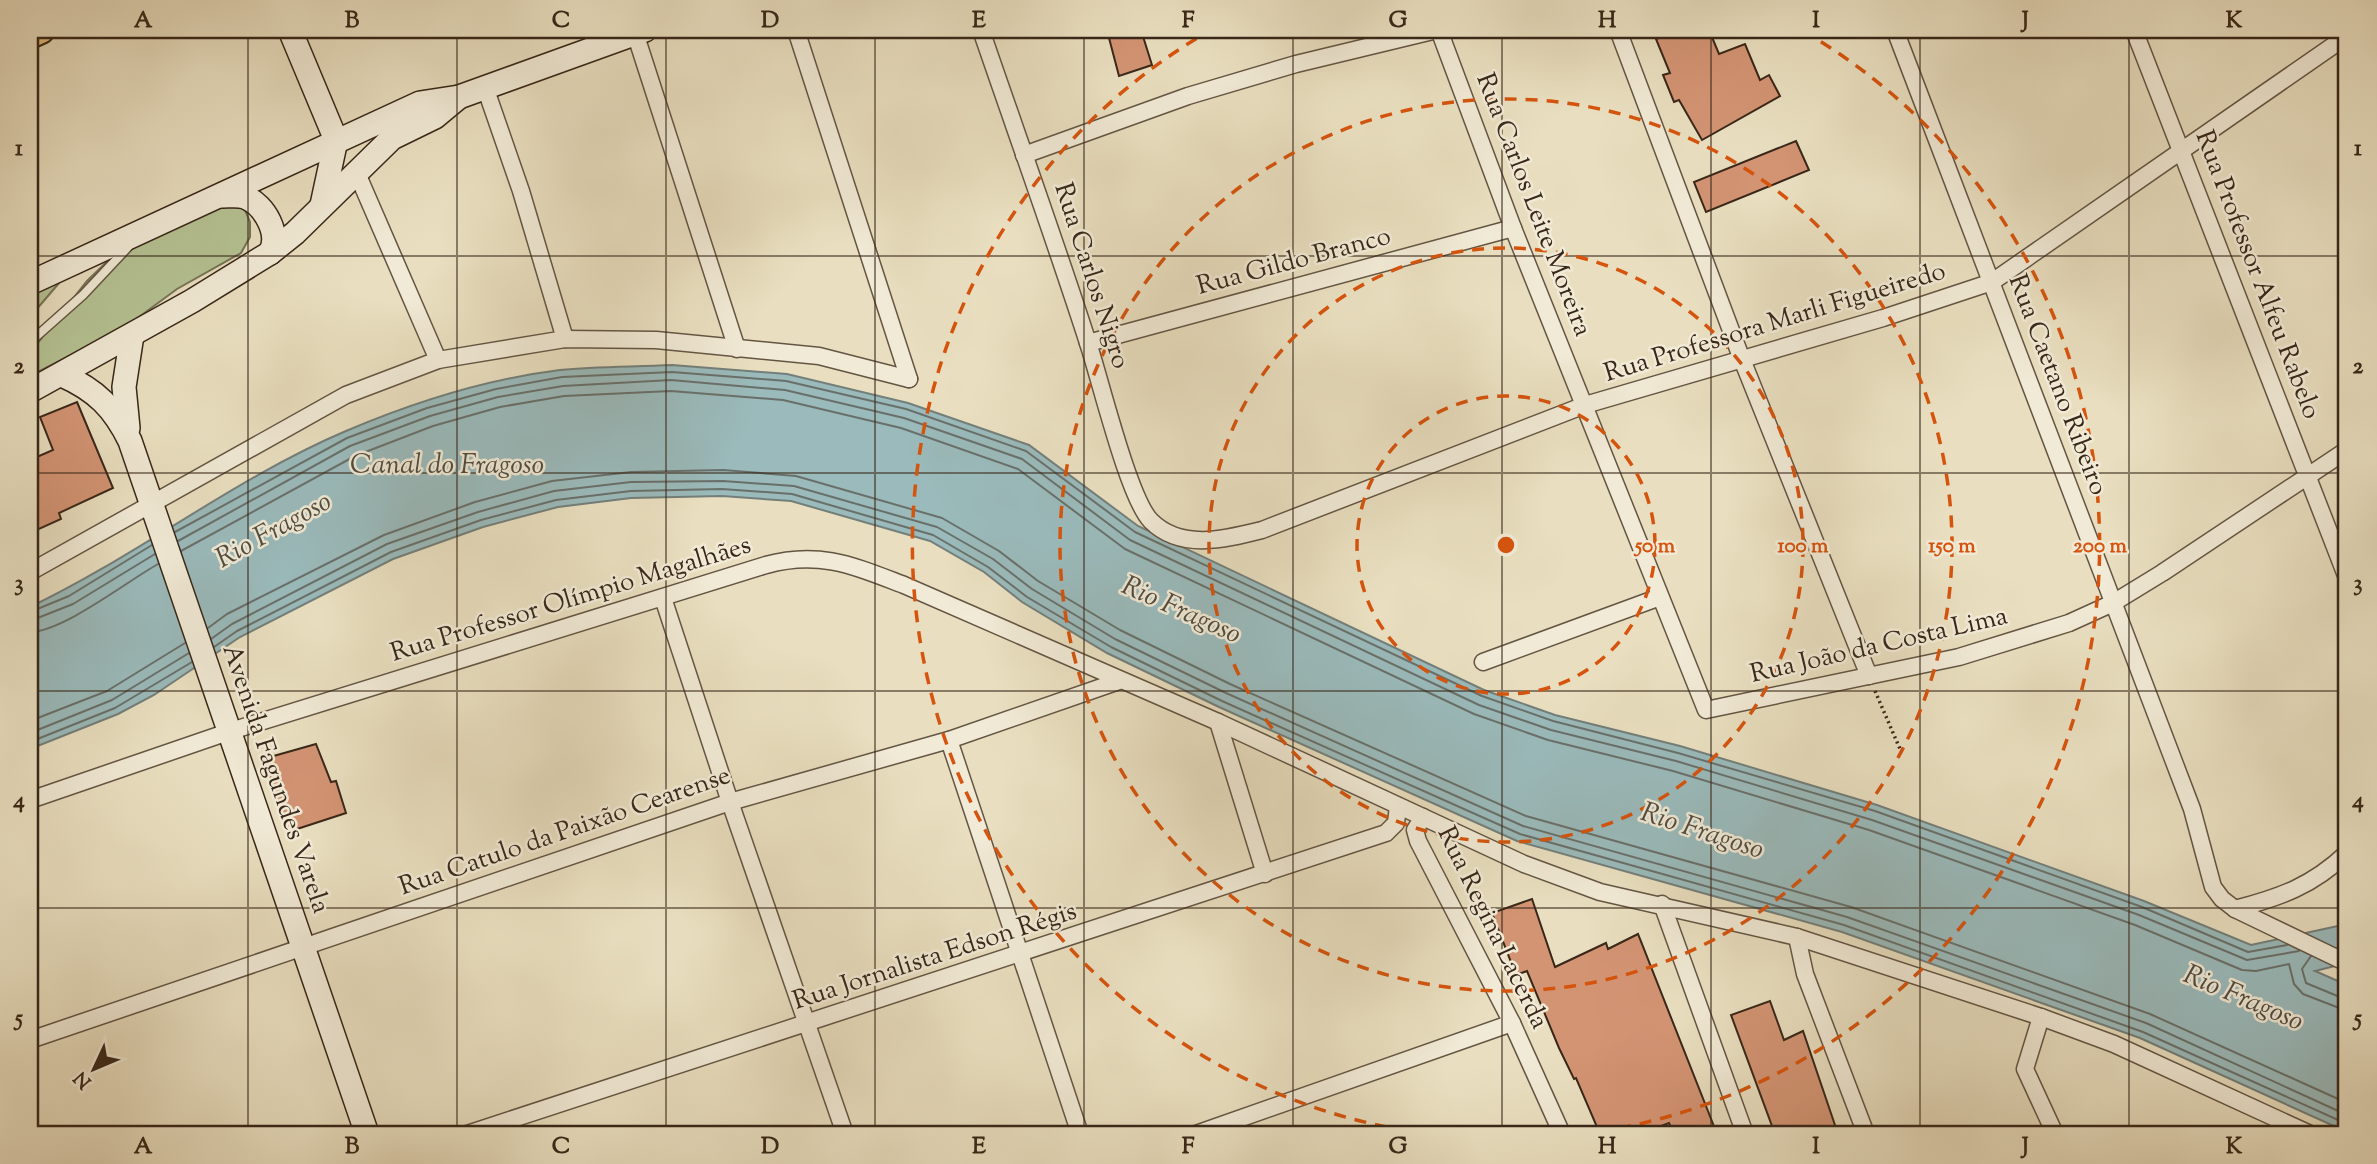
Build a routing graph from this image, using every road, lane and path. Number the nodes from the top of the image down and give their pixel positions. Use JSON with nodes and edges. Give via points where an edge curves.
{"nodes":[{"id":1,"x":41,"y":30,"type":"edge"},
{"id":2,"x":290,"y":30,"type":"edge"},
{"id":3,"x":796,"y":30,"type":"edge"},
{"id":4,"x":981,"y":30,"type":"edge"},
{"id":5,"x":1438,"y":30,"type":"edge"},
{"id":6,"x":1618,"y":30,"type":"edge"},
{"id":7,"x":1895,"y":30,"type":"edge"},
{"id":8,"x":2134,"y":30,"type":"edge"},
{"id":9,"x":640,"y":31,"type":"edge"},
{"id":10,"x":30,"y":35,"type":"edge"},
{"id":11,"x":2347,"y":36,"type":"edge"},
{"id":12,"x":485,"y":87,"type":"junction"},
{"id":13,"x":458,"y":97,"type":"junction"},
{"id":14,"x":336,"y":140,"type":"junction"},
{"id":15,"x":2183,"y":151,"type":"junction"},
{"id":16,"x":1024,"y":155,"type":"junction"},
{"id":17,"x":356,"y":171,"type":"junction"},
{"id":18,"x":223,"y":196,"type":"junction"},
{"id":19,"x":321,"y":206,"type":"junction"},
{"id":20,"x":1513,"y":228,"type":"junction"},
{"id":21,"x":139,"y":234,"type":"junction"},
{"id":22,"x":270,"y":253,"type":"junction"},
{"id":23,"x":1992,"y":282,"type":"junction"},
{"id":24,"x":30,"y":283,"type":"edge"},
{"id":25,"x":132,"y":335,"type":"junction"},
{"id":26,"x":565,"y":339,"type":"junction"},
{"id":27,"x":30,"y":342,"type":"edge"},
{"id":28,"x":1088,"y":343,"type":"junction"},
{"id":29,"x":737,"y":349,"type":"junction"},
{"id":30,"x":1741,"y":357,"type":"junction"},
{"id":31,"x":438,"y":359,"type":"junction"},
{"id":32,"x":62,"y":375,"type":"junction"},
{"id":33,"x":30,"y":391,"type":"edge"},
{"id":34,"x":1585,"y":405,"type":"junction"},
{"id":35,"x":130,"y":441,"type":"junction"},
{"id":36,"x":2347,"y":450,"type":"edge"},
{"id":37,"x":2309,"y":475,"type":"junction"},
{"id":38,"x":152,"y":505,"type":"junction"},
{"id":39,"x":1164,"y":531,"type":"joint"},
{"id":40,"x":30,"y":572,"type":"edge"},
{"id":41,"x":2347,"y":578,"type":"edge"},
{"id":42,"x":1660,"y":597,"type":"junction"},
{"id":43,"x":663,"y":598,"type":"junction"},
{"id":44,"x":2113,"y":603,"type":"junction"},
{"id":45,"x":1483,"y":662,"type":"dead end"},
{"id":46,"x":1869,"y":676,"type":"junction"},
{"id":47,"x":1119,"y":681,"type":"junction"},
{"id":48,"x":1706,"y":710,"type":"joint"},
{"id":49,"x":1218,"y":722,"type":"junction"},
{"id":50,"x":231,"y":731,"type":"junction"},
{"id":51,"x":949,"y":740,"type":"junction"},
{"id":52,"x":1900,"y":748,"type":"dead end"},
{"id":53,"x":30,"y":800,"type":"edge"},
{"id":54,"x":730,"y":802,"type":"junction"},
{"id":55,"x":1398,"y":806,"type":"junction"},
{"id":56,"x":1423,"y":817,"type":"junction"},
{"id":57,"x":2347,"y":853,"type":"edge"},
{"id":58,"x":1265,"y":874,"type":"junction"},
{"id":59,"x":1662,"y":904,"type":"junction"},
{"id":60,"x":2235,"y":909,"type":"junction"},
{"id":61,"x":1797,"y":937,"type":"junction"},
{"id":62,"x":303,"y":949,"type":"junction"},
{"id":63,"x":1020,"y":955,"type":"junction"},
{"id":64,"x":2347,"y":962,"type":"edge"},
{"id":65,"x":2041,"y":1017,"type":"junction"},
{"id":66,"x":1512,"y":1023,"type":"junction"},
{"id":67,"x":808,"y":1024,"type":"junction"},
{"id":68,"x":30,"y":1040,"type":"edge"},
{"id":69,"x":368,"y":1134,"type":"edge"},
{"id":70,"x":467,"y":1134,"type":"edge"},
{"id":71,"x":845,"y":1134,"type":"edge"},
{"id":72,"x":1080,"y":1134,"type":"edge"},
{"id":73,"x":1195,"y":1134,"type":"edge"},
{"id":74,"x":1562,"y":1134,"type":"edge"},
{"id":75,"x":1745,"y":1134,"type":"edge"},
{"id":76,"x":1866,"y":1134,"type":"edge"},
{"id":77,"x":2054,"y":1134,"type":"edge"},
{"id":78,"x":2310,"y":1134,"type":"edge"}],
"edges":[{"from":1,"to":10,"type":"main road"},
{"from":2,"to":14,"type":"main road"},
{"from":3,"to":29,"type":"street","via":[[909,379],[819,356]]},
{"from":4,"to":16,"type":"street","name":"Rua Carlos Nigro"},
{"from":5,"to":16,"type":"street","via":[[1188,96]]},
{"from":5,"to":20,"type":"street","name":"Rua Carlos Leite Moreira"},
{"from":6,"to":30,"type":"street"},
{"from":7,"to":23,"type":"street","name":"Rua Caetano Ribeiro"},
{"from":8,"to":15,"type":"street","name":"Rua Professor Alfeu Rabelo"},
{"from":9,"to":12,"type":"main road"},
{"from":9,"to":29,"type":"street"},
{"from":11,"to":15,"type":"street","name":"Rua Professora Marli Figueiredo"},
{"from":12,"to":13,"type":"main road"},
{"from":12,"to":26,"type":"street"},
{"from":13,"to":14,"type":"main road","via":[[420,103]]},
{"from":13,"to":17,"type":"main road","via":[[435,117],[392,138]]},
{"from":14,"to":18,"type":"main road"},
{"from":14,"to":19,"type":"main road"},
{"from":15,"to":23,"type":"street","name":"Rua Professora Marli Figueiredo"},
{"from":15,"to":37,"type":"street","name":"Rua Professor Alfeu Rabelo"},
{"from":16,"to":28,"type":"street","name":"Rua Carlos Nigro"},
{"from":17,"to":19,"type":"main road"},
{"from":17,"to":31,"type":"street"},
{"from":18,"to":21,"type":"main road"},
{"from":18,"to":22,"type":"main road","via":[[249,199],[263,211],[274,235]]},
{"from":19,"to":22,"type":"main road"},
{"from":20,"to":28,"type":"street","name":"Rua Gildo Branco"},
{"from":20,"to":34,"type":"street","name":"Rua Carlos Leite Moreira"},
{"from":21,"to":24,"type":"main road"},
{"from":21,"to":27,"type":"lane","via":[[83,295]]},
{"from":22,"to":25,"type":"main road"},
{"from":23,"to":30,"type":"street","name":"Rua Professora Marli Figueiredo","via":[[1884,318]]},
{"from":23,"to":44,"type":"street","name":"Rua Caetano Ribeiro"},
{"from":25,"to":32,"type":"main road"},
{"from":25,"to":35,"type":"main road","name":"Avenida Fagundes Varela","via":[[124,387]]},
{"from":26,"to":29,"type":"street","via":[[656,340]]},
{"from":26,"to":31,"type":"street"},
{"from":28,"to":39,"type":"street","name":"Rua Carlos Nigro","via":[[1135,492],[1147,516]]},
{"from":30,"to":34,"type":"street","name":"Rua Professora Marli Figueiredo"},
{"from":30,"to":46,"type":"street"},
{"from":31,"to":38,"type":"street","via":[[346,395]]},
{"from":32,"to":33,"type":"main road"},
{"from":32,"to":35,"type":"main road","name":"Avenida Fagundes Varela","via":[[107,404]]},
{"from":34,"to":39,"type":"street","name":"Rua Professora Marli Figueiredo","via":[[1262,530],[1209,540]]},
{"from":34,"to":42,"type":"street","name":"Rua Carlos Leite Moreira"},
{"from":35,"to":38,"type":"main road","name":"Avenida Fagundes Varela"},
{"from":36,"to":37,"type":"street","name":"Rua João da Costa Lima"},
{"from":37,"to":41,"type":"street","name":"Rua Professor Alfeu Rabelo"},
{"from":37,"to":44,"type":"street","name":"Rua João da Costa Lima"},
{"from":38,"to":40,"type":"street"},
{"from":38,"to":50,"type":"main road","name":"Avenida Fagundes Varela"},
{"from":42,"to":45,"type":"street"},
{"from":42,"to":48,"type":"street","name":"Rua Carlos Leite Moreira"},
{"from":43,"to":47,"type":"street","name":"Rua Professor Olímpio Magalhães","via":[[785,559],[835,561],[904,585]]},
{"from":43,"to":50,"type":"street","name":"Rua Professor Olímpio Magalhães"},
{"from":43,"to":54,"type":"street"},
{"from":44,"to":46,"type":"street","name":"Rua João da Costa Lima","via":[[2002,645]]},
{"from":44,"to":60,"type":"street","name":"Rua Caetano Ribeiro","via":[[2192,809],[2213,887]]},
{"from":46,"to":48,"type":"street","name":"Rua João da Costa Lima"},
{"from":46,"to":52,"type":"path"},
{"from":47,"to":49,"type":"street","name":"Rua Regina Lacerda"},
{"from":47,"to":51,"type":"street","name":"Rua Catulo da Paixão Cearense"},
{"from":49,"to":55,"type":"street","name":"Rua Regina Lacerda"},
{"from":49,"to":58,"type":"street"},
{"from":50,"to":53,"type":"street","name":"Rua Professor Olímpio Magalhães"},
{"from":50,"to":62,"type":"main road","name":"Avenida Fagundes Varela"},
{"from":51,"to":54,"type":"street","name":"Rua Catulo da Paixão Cearense"},
{"from":51,"to":63,"type":"street"},
{"from":54,"to":62,"type":"street","name":"Rua Catulo da Paixão Cearense"},
{"from":54,"to":67,"type":"street"},
{"from":55,"to":56,"type":"street","name":"Rua Regina Lacerda"},
{"from":55,"to":58,"type":"street","name":"Rua Jornalista Edson Régis","via":[[1396,823],[1387,834]]},
{"from":56,"to":59,"type":"street","via":[[1524,864],[1600,892]]},
{"from":56,"to":66,"type":"street","name":"Rua Regina Lacerda","via":[[1415,830],[1418,841]]},
{"from":57,"to":60,"type":"street","via":[[2299,889]]},
{"from":58,"to":63,"type":"street","name":"Rua Jornalista Edson Régis"},
{"from":59,"to":61,"type":"street"},
{"from":59,"to":75,"type":"street"},
{"from":60,"to":64,"type":"street"},
{"from":61,"to":65,"type":"street"},
{"from":61,"to":76,"type":"street","via":[[1805,974]]},
{"from":62,"to":68,"type":"street","name":"Rua Catulo da Paixão Cearense"},
{"from":62,"to":69,"type":"main road","name":"Avenida Fagundes Varela"},
{"from":63,"to":67,"type":"street","name":"Rua Jornalista Edson Régis"},
{"from":63,"to":72,"type":"street"},
{"from":65,"to":77,"type":"street","via":[[2025,1069]]},
{"from":65,"to":78,"type":"street","via":[[2114,1044]]},
{"from":66,"to":73,"type":"street"},
{"from":66,"to":74,"type":"street","name":"Rua Regina Lacerda"},
{"from":67,"to":70,"type":"street","name":"Rua Jornalista Edson Régis"},
{"from":67,"to":71,"type":"street"}]}
